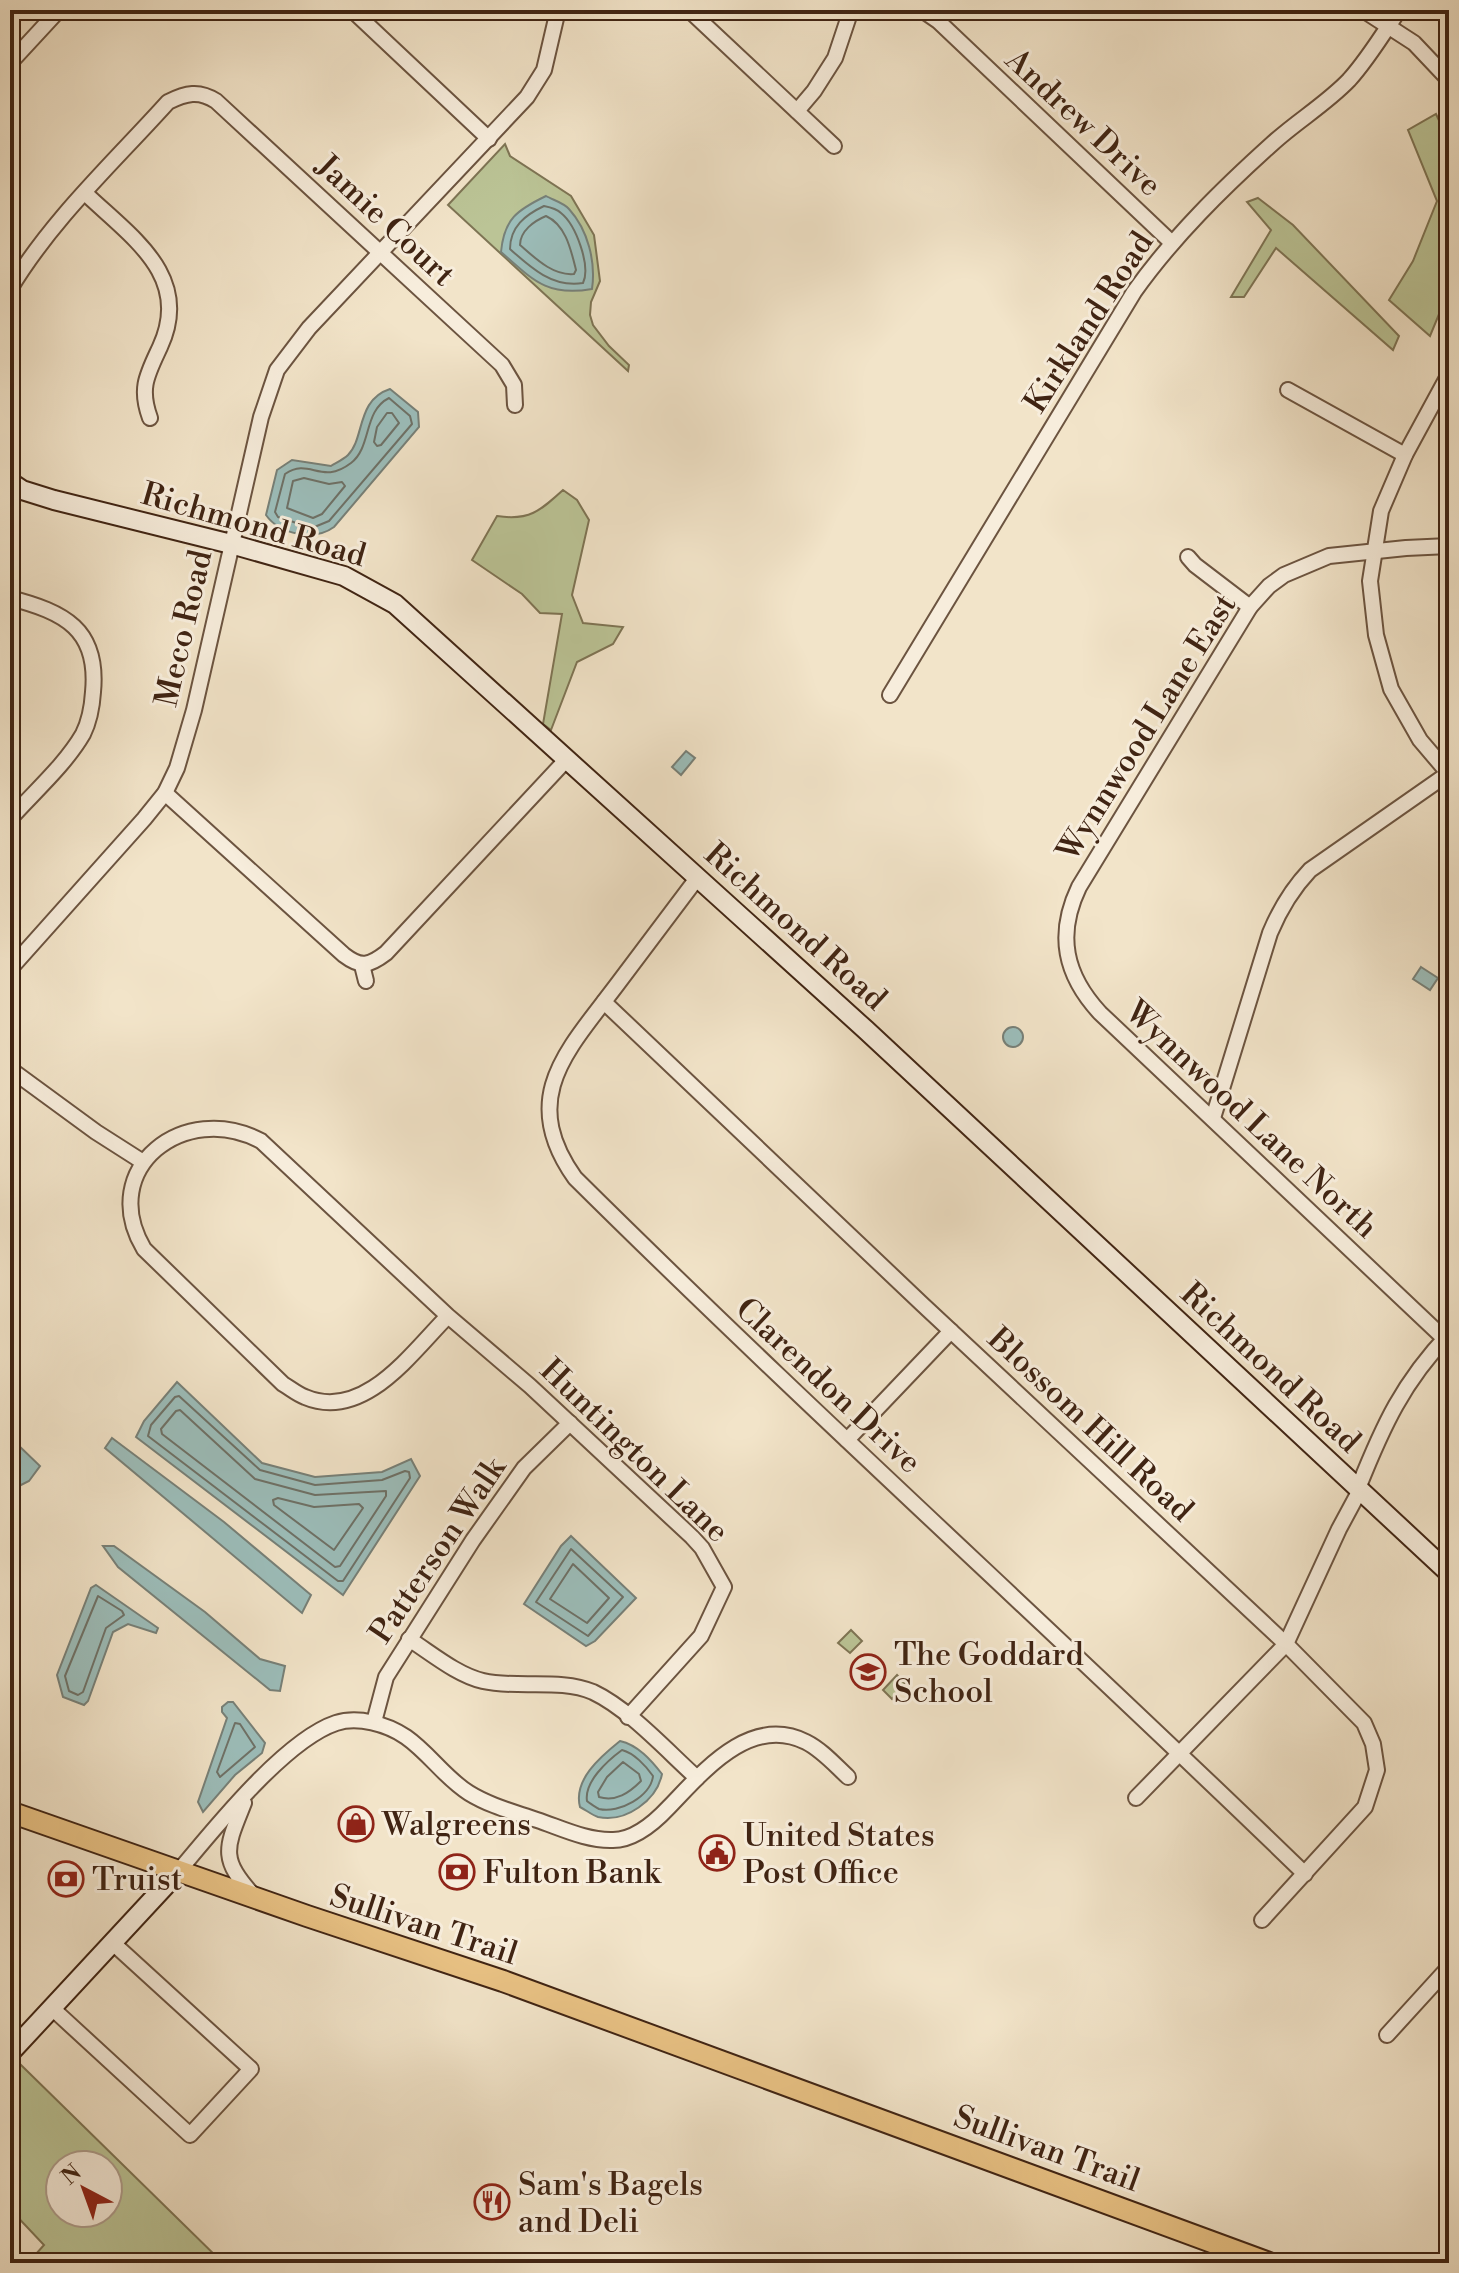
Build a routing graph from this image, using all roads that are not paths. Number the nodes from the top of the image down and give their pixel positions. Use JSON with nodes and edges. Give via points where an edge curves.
{"nodes":[{"id":1,"x":59,"y":10,"type":"edge"},
{"id":2,"x":352,"y":10,"type":"edge"},
{"id":3,"x":558,"y":10,"type":"edge"},
{"id":4,"x":689,"y":10,"type":"edge"},
{"id":5,"x":851,"y":10,"type":"edge"},
{"id":6,"x":922,"y":10,"type":"edge"},
{"id":7,"x":1363,"y":10,"type":"edge"},
{"id":8,"x":1399,"y":10,"type":"edge"},
{"id":9,"x":1389,"y":25,"type":"junction"},
{"id":10,"x":10,"y":63,"type":"edge"},
{"id":11,"x":1449,"y":80,"type":"edge"},
{"id":12,"x":797,"y":111,"type":"junction"},
{"id":13,"x":489,"y":139,"type":"junction"},
{"id":14,"x":834,"y":146,"type":"dead end"},
{"id":15,"x":85,"y":193,"type":"junction"},
{"id":16,"x":1172,"y":243,"type":"junction"},
{"id":17,"x":380,"y":253,"type":"junction"},
{"id":18,"x":10,"y":289,"type":"edge"},
{"id":19,"x":1449,"y":374,"type":"edge"},
{"id":20,"x":1288,"y":390,"type":"dead end"},
{"id":21,"x":515,"y":405,"type":"dead end"},
{"id":22,"x":150,"y":418,"type":"dead end"},
{"id":23,"x":1405,"y":455,"type":"junction"},
{"id":24,"x":10,"y":482,"type":"edge"},
{"id":25,"x":231,"y":544,"type":"junction"},
{"id":26,"x":1449,"y":546,"type":"edge"},
{"id":27,"x":1374,"y":552,"type":"junction"},
{"id":28,"x":1188,"y":557,"type":"dead end"},
{"id":29,"x":10,"y":598,"type":"edge"},
{"id":30,"x":1250,"y":607,"type":"junction"},
{"id":31,"x":890,"y":695,"type":"dead end"},
{"id":32,"x":567,"y":759,"type":"junction"},
{"id":33,"x":1449,"y":773,"type":"edge"},
{"id":34,"x":165,"y":793,"type":"junction"},
{"id":35,"x":10,"y":819,"type":"edge"},
{"id":36,"x":698,"y":877,"type":"junction"},
{"id":37,"x":1069,"y":916,"type":"joint"},
{"id":38,"x":362,"y":965,"type":"junction"},
{"id":39,"x":10,"y":969,"type":"edge"},
{"id":40,"x":366,"y":981,"type":"dead end"},
{"id":41,"x":604,"y":1002,"type":"junction"},
{"id":42,"x":10,"y":1069,"type":"edge"},
{"id":43,"x":1213,"y":1118,"type":"junction"},
{"id":44,"x":143,"y":1162,"type":"junction"},
{"id":45,"x":448,"y":1316,"type":"junction"},
{"id":46,"x":951,"y":1331,"type":"junction"},
{"id":47,"x":1447,"y":1339,"type":"edge"},
{"id":48,"x":570,"y":1423,"type":"junction"},
{"id":49,"x":847,"y":1440,"type":"junction"},
{"id":50,"x":1360,"y":1490,"type":"junction"},
{"id":51,"x":1449,"y":1573,"type":"edge"},
{"id":52,"x":409,"y":1639,"type":"junction"},
{"id":53,"x":1286,"y":1644,"type":"junction"},
{"id":54,"x":628,"y":1717,"type":"junction"},
{"id":55,"x":374,"y":1722,"type":"junction"},
{"id":56,"x":1179,"y":1752,"type":"junction"},
{"id":57,"x":848,"y":1777,"type":"dead end"},
{"id":58,"x":697,"y":1778,"type":"junction"},
{"id":59,"x":247,"y":1796,"type":"junction"},
{"id":60,"x":1136,"y":1798,"type":"dead end"},
{"id":61,"x":10,"y":1812,"type":"edge"},
{"id":62,"x":178,"y":1872,"type":"junction"},
{"id":63,"x":1305,"y":1874,"type":"junction"},
{"id":64,"x":256,"y":1899,"type":"junction"},
{"id":65,"x":1262,"y":1920,"type":"dead end"},
{"id":66,"x":114,"y":1944,"type":"junction"},
{"id":67,"x":1449,"y":1967,"type":"edge"},
{"id":68,"x":53,"y":2009,"type":"junction"},
{"id":69,"x":1387,"y":2035,"type":"dead end"},
{"id":70,"x":10,"y":2053,"type":"edge"},
{"id":71,"x":1269,"y":2263,"type":"edge"}],
"edges":[{"from":1,"to":10,"type":"street"},
{"from":2,"to":13,"type":"street"},
{"from":3,"to":13,"type":"street","name":"Meco Road","via":[[544,70]]},
{"from":4,"to":12,"type":"street"},
{"from":5,"to":12,"type":"street","via":[[835,58]]},
{"from":6,"to":16,"type":"street","name":"Andrew Drive"},
{"from":7,"to":9,"type":"street"},
{"from":8,"to":9,"type":"street","name":"Kirkland Road"},
{"from":9,"to":11,"type":"street"},
{"from":9,"to":16,"type":"street","name":"Kirkland Road","via":[[1346,83],[1275,141]]},
{"from":12,"to":14,"type":"street"},
{"from":13,"to":17,"type":"street","name":"Meco Road"},
{"from":15,"to":17,"type":"street","name":"Jamie Court","via":[[168,102],[196,93],[216,101]]},
{"from":15,"to":18,"type":"street","via":[[31,254]]},
{"from":15,"to":22,"type":"street","via":[[155,260],[164,278],[170,310],[146,377],[143,399]]},
{"from":16,"to":31,"type":"street","name":"Kirkland Road","via":[[1134,292]]},
{"from":17,"to":21,"type":"street","name":"Jamie Court","via":[[502,365],[514,385]]},
{"from":17,"to":25,"type":"street","name":"Meco Road","via":[[277,370]]},
{"from":19,"to":23,"type":"street"},
{"from":20,"to":23,"type":"street"},
{"from":23,"to":27,"type":"street","via":[[1381,511]]},
{"from":24,"to":25,"type":"street","name":"Richmond Road","via":[[54,500]]},
{"from":25,"to":32,"type":"street","name":"Richmond Road","via":[[344,576],[380,593]]},
{"from":25,"to":34,"type":"street","name":"Meco Road","via":[[194,710]]},
{"from":26,"to":27,"type":"street","name":"Wynnwood Lane East"},
{"from":27,"to":30,"type":"street","name":"Wynnwood Lane East","via":[[1316,560],[1269,586]]},
{"from":27,"to":33,"type":"street","via":[[1371,600],[1385,674],[1420,740]]},
{"from":28,"to":30,"type":"street"},
{"from":29,"to":35,"type":"street","via":[[63,616],[80,631],[95,673],[91,717],[81,737]]},
{"from":30,"to":37,"type":"street","name":"Wynnwood Lane East","via":[[1079,887]]},
{"from":32,"to":36,"type":"street","name":"Richmond Road"},
{"from":32,"to":38,"type":"street","via":[[386,953]]},
{"from":33,"to":43,"type":"street","via":[[1296,885],[1270,933]]},
{"from":34,"to":38,"type":"street","via":[[344,955]]},
{"from":34,"to":39,"type":"street","name":"Meco Road"},
{"from":36,"to":41,"type":"street","name":"Clarendon Drive"},
{"from":36,"to":50,"type":"street","name":"Richmond Road"},
{"from":37,"to":43,"type":"street","name":"Wynnwood Lane North","via":[[1068,960],[1088,1000]]},
{"from":38,"to":40,"type":"street"},
{"from":41,"to":46,"type":"street","name":"Blossom Hill Road"},
{"from":41,"to":49,"type":"street","name":"Clarendon Drive","via":[[559,1064],[552,1087],[551,1121],[560,1157],[575,1178]]},
{"from":42,"to":44,"type":"street"},
{"from":43,"to":47,"type":"street","name":"Wynnwood Lane North"},
{"from":44,"to":45,"type":"street","name":"Huntington Lane","via":[[160,1146],[201,1128],[249,1134]]},
{"from":44,"to":45,"type":"street","via":[[131,1204],[144,1249],[283,1384],[306,1398],[330,1402],[370,1391]]},
{"from":45,"to":48,"type":"street","name":"Huntington Lane"},
{"from":46,"to":49,"type":"street"},
{"from":46,"to":53,"type":"street","name":"Blossom Hill Road"},
{"from":47,"to":50,"type":"street","via":[[1400,1394]]},
{"from":48,"to":52,"type":"street","name":"Patterson Walk","via":[[509,1487]]},
{"from":48,"to":54,"type":"street","name":"Huntington Lane","via":[[692,1537],[724,1587],[701,1636]]},
{"from":49,"to":56,"type":"street","name":"Clarendon Drive"},
{"from":50,"to":51,"type":"street","name":"Richmond Road"},
{"from":50,"to":53,"type":"street"},
{"from":52,"to":54,"type":"street","via":[[469,1677],[572,1687],[591,1692]]},
{"from":52,"to":55,"type":"street","name":"Patterson Walk","via":[[386,1677]]},
{"from":53,"to":56,"type":"street"},
{"from":53,"to":63,"type":"street","name":"Blossom Hill Road","via":[[1364,1723],[1377,1770],[1365,1807]]},
{"from":54,"to":58,"type":"street"},
{"from":55,"to":58,"type":"street","via":[[405,1737],[469,1793],[596,1838],[622,1840],[654,1823]]},
{"from":55,"to":59,"type":"street","via":[[339,1722],[311,1735]]},
{"from":56,"to":60,"type":"street"},
{"from":56,"to":63,"type":"street","name":"Clarendon Drive"},
{"from":57,"to":58,"type":"street","via":[[805,1741],[778,1735],[731,1749]]},
{"from":59,"to":62,"type":"street"},
{"from":59,"to":64,"type":"street","via":[[230,1838],[229,1859]]},
{"from":61,"to":62,"type":"main road","name":"Sullivan Trail"},
{"from":62,"to":64,"type":"main road","name":"Sullivan Trail"},
{"from":62,"to":66,"type":"street"},
{"from":63,"to":65,"type":"street","name":"Blossom Hill Road"},
{"from":64,"to":71,"type":"main road","name":"Sullivan Trail","via":[[503,1981]]},
{"from":66,"to":68,"type":"street"},
{"from":66,"to":68,"type":"street","via":[[251,2069],[190,2135]]},
{"from":67,"to":69,"type":"street"},
{"from":68,"to":70,"type":"street"}]}
